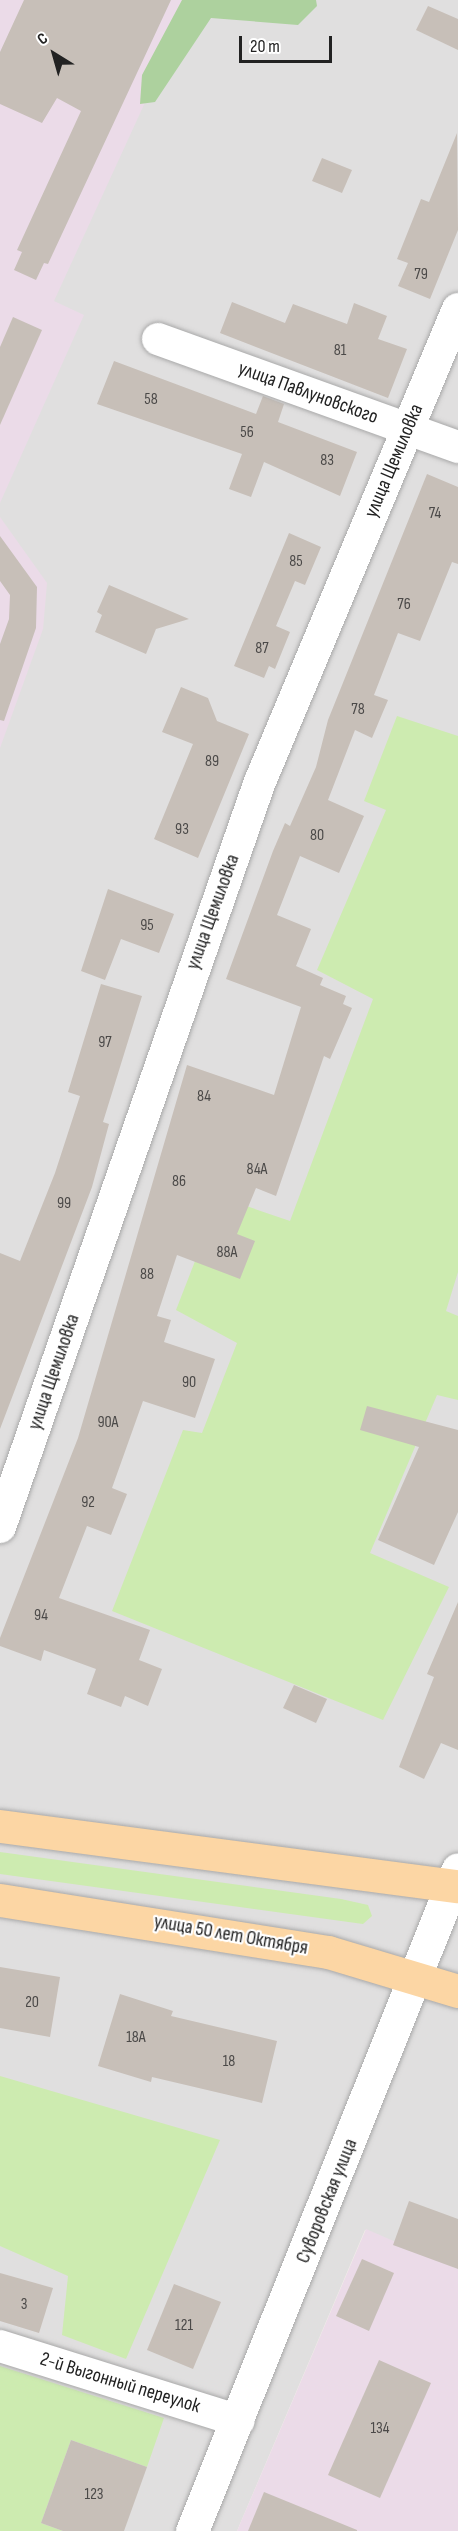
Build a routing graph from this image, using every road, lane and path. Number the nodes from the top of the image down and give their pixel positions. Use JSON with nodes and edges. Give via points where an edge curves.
{"nodes":[{"id":1,"x":458,"y":309,"type":"edge"},
{"id":2,"x":158,"y":339,"type":"dead end"},
{"id":3,"x":408,"y":429,"type":"junction"},
{"id":4,"x":458,"y":447,"type":"edge"},
{"id":5,"x":0,"y":1527,"type":"edge"},
{"id":6,"x":0,"y":1826,"type":"edge"},
{"id":7,"x":456,"y":1880,"type":"edge"},
{"id":8,"x":0,"y":1900,"type":"edge"},
{"id":9,"x":417,"y":1976,"type":"junction"},
{"id":10,"x":458,"y":1991,"type":"edge"},
{"id":11,"x":0,"y":2346,"type":"edge"},
{"id":12,"x":239,"y":2421,"type":"junction"},
{"id":13,"x":192,"y":2531,"type":"edge"}],
"edges":[{"from":1,"to":3,"type":"street","name":"улица Щемиловка"},
{"from":2,"to":3,"type":"street","name":"улица Павлуновского"},
{"from":3,"to":4,"type":"street","name":"улица Павлуновского"},
{"from":3,"to":5,"type":"street","name":"улица Щемиловка","via":[[260,784]]},
{"from":6,"to":7,"type":"main road"},
{"from":7,"to":9,"type":"street","name":"Суворовская улица"},
{"from":8,"to":9,"type":"main road","name":"улица 50 лет Октября","via":[[296,1946]]},
{"from":9,"to":10,"type":"main road","name":"улица 50 лет Октября"},
{"from":9,"to":12,"type":"street","name":"Суворовская улица"},
{"from":11,"to":12,"type":"street","name":"2-й Выгонный переулок"},
{"from":12,"to":13,"type":"street","name":"Суворовская улица"}]}
